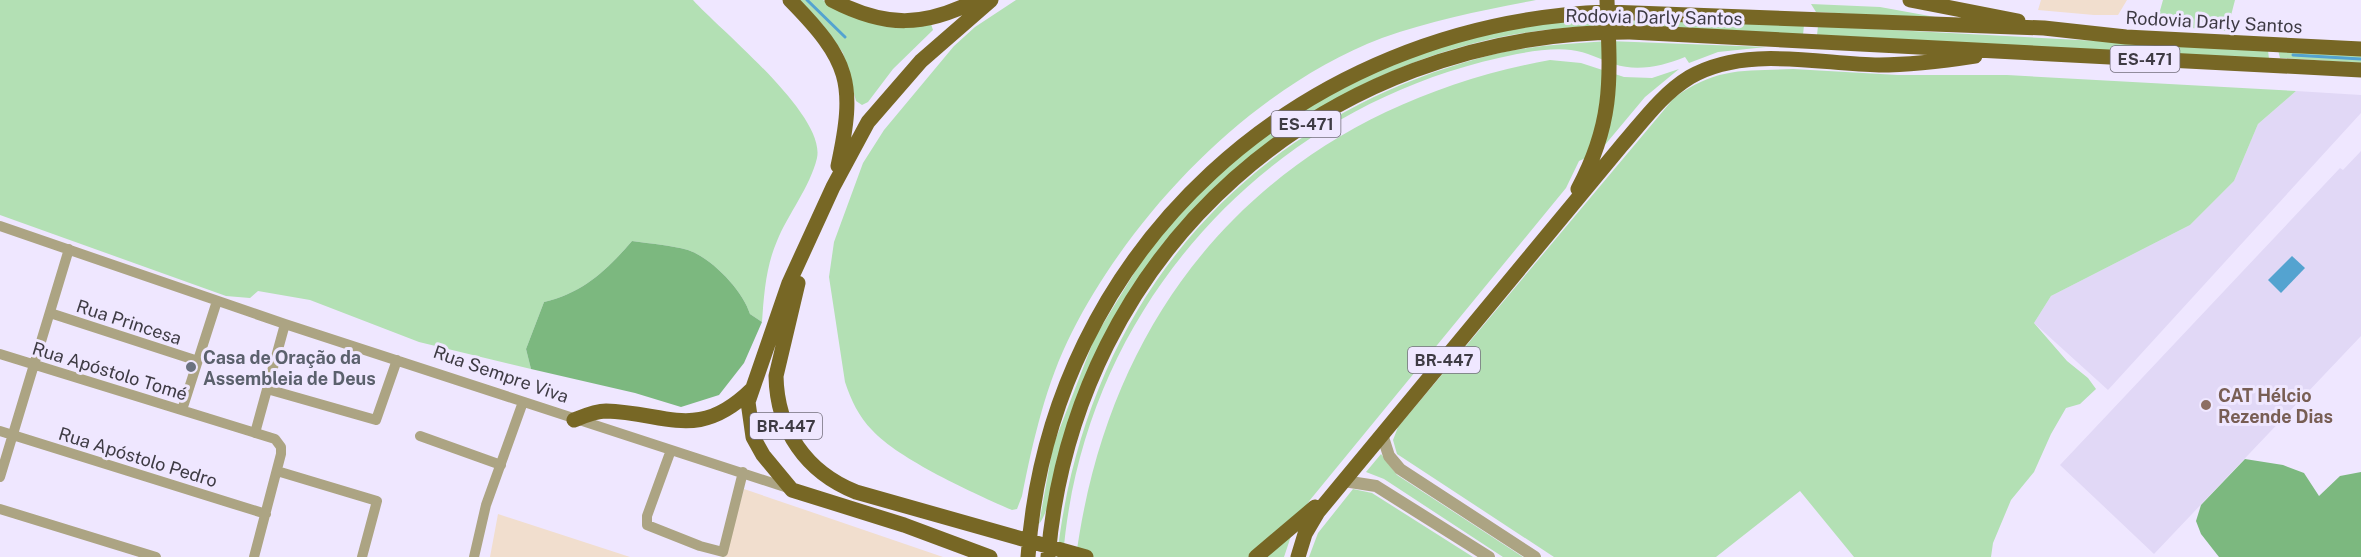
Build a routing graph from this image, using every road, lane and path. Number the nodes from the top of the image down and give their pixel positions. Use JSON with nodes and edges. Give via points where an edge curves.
{"nodes":[{"id":1,"x":790,"y":0,"type":"edge"},
{"id":2,"x":832,"y":0,"type":"edge"},
{"id":3,"x":977,"y":0,"type":"edge"},
{"id":4,"x":991,"y":0,"type":"edge"},
{"id":5,"x":1607,"y":0,"type":"edge"},
{"id":6,"x":1910,"y":0,"type":"edge"},
{"id":7,"x":2044,"y":28,"type":"junction"},
{"id":8,"x":2361,"y":49,"type":"edge"},
{"id":9,"x":2004,"y":51,"type":"junction"},
{"id":10,"x":2361,"y":70,"type":"edge"},
{"id":11,"x":833,"y":187,"type":"junction"},
{"id":12,"x":0,"y":226,"type":"edge"},
{"id":13,"x":1544,"y":239,"type":"junction"},
{"id":14,"x":806,"y":244,"type":"junction"},
{"id":15,"x":69,"y":249,"type":"junction"},
{"id":16,"x":217,"y":301,"type":"junction"},
{"id":17,"x":50,"y":313,"type":"junction"},
{"id":18,"x":285,"y":324,"type":"junction"},
{"id":19,"x":0,"y":354,"type":"edge"},
{"id":20,"x":397,"y":360,"type":"junction"},
{"id":21,"x":198,"y":361,"type":"junction"},
{"id":22,"x":34,"y":365,"type":"junction"},
{"id":23,"x":752,"y":389,"type":"junction"},
{"id":24,"x":267,"y":390,"type":"junction"},
{"id":25,"x":524,"y":402,"type":"junction"},
{"id":26,"x":182,"y":410,"type":"junction"},
{"id":27,"x":574,"y":420,"type":"junction"},
{"id":28,"x":0,"y":431,"type":"edge"},
{"id":29,"x":255,"y":433,"type":"junction"},
{"id":30,"x":1382,"y":434,"type":"junction"},
{"id":31,"x":13,"y":435,"type":"junction"},
{"id":32,"x":420,"y":436,"type":"dead end"},
{"id":33,"x":671,"y":450,"type":"junction"},
{"id":34,"x":501,"y":465,"type":"junction"},
{"id":35,"x":278,"y":471,"type":"junction"},
{"id":36,"x":743,"y":472,"type":"junction"},
{"id":37,"x":0,"y":477,"type":"edge"},
{"id":38,"x":1344,"y":481,"type":"junction"},
{"id":39,"x":792,"y":490,"type":"junction"},
{"id":40,"x":0,"y":509,"type":"edge"},
{"id":41,"x":266,"y":514,"type":"junction"},
{"id":42,"x":156,"y":557,"type":"edge"},
{"id":43,"x":254,"y":557,"type":"edge"},
{"id":44,"x":362,"y":557,"type":"edge"},
{"id":45,"x":474,"y":557,"type":"edge"},
{"id":46,"x":990,"y":557,"type":"edge"},
{"id":47,"x":1028,"y":557,"type":"edge"},
{"id":48,"x":1048,"y":557,"type":"edge"},
{"id":49,"x":1086,"y":557,"type":"edge"},
{"id":50,"x":1256,"y":557,"type":"edge"},
{"id":51,"x":1298,"y":557,"type":"edge"},
{"id":52,"x":1489,"y":557,"type":"edge"},
{"id":53,"x":1535,"y":557,"type":"edge"}],
"edges":[{"from":1,"to":11,"type":"main road","number":"BR-447","via":[[833,48],[848,90],[847,119]]},
{"from":2,"to":3,"type":"main road","via":[[869,15],[909,21],[945,15]]},
{"from":4,"to":11,"type":"main road","number":"BR-447","via":[[921,61],[881,105]]},
{"from":5,"to":13,"type":"main road","number":"BR-447","via":[[1609,90],[1603,130],[1574,196]]},
{"from":6,"to":7,"type":"main road"},
{"from":7,"to":8,"type":"main road","name":"Rodovia Darly Santos","number":"ES-471","via":[[2126,37]]},
{"from":7,"to":47,"type":"main road","name":"Rodovia Darly Santos","number":"ES-471","via":[[1660,13],[1560,15],[1443,38],[1377,62],[1334,83],[1274,121],[1219,165],[1169,216],[1126,273],[1090,334],[1054,422],[1037,491]]},
{"from":9,"to":10,"type":"main road","name":"Rodovia Darly Santos","number":"ES-471"},
{"from":9,"to":13,"type":"main road","via":[[1882,65],[1742,60],[1703,71],[1662,98]]},
{"from":9,"to":48,"type":"main road","name":"Rodovia Darly Santos","number":"ES-471","via":[[1676,33],[1585,33],[1528,39],[1472,51],[1406,72],[1344,101],[1286,137],[1232,180],[1184,230],[1143,284],[1108,343],[1081,406],[1061,472]]},
{"from":11,"to":14,"type":"main road","number":"BR-447"},
{"from":12,"to":15,"type":"street","name":"Rua Sempre Viva"},
{"from":13,"to":30,"type":"main road","number":"BR-447"},
{"from":14,"to":23,"type":"main road","number":"BR-447"},
{"from":14,"to":49,"type":"main road","number":"BR-447","via":[[776,376],[780,407],[791,437],[814,467],[856,492]]},
{"from":15,"to":16,"type":"street","name":"Rua Sempre Viva"},
{"from":15,"to":17,"type":"street"},
{"from":16,"to":18,"type":"street","name":"Rua Sempre Viva"},
{"from":16,"to":21,"type":"street"},
{"from":17,"to":21,"type":"street","name":"Rua Princesa"},
{"from":17,"to":22,"type":"street"},
{"from":18,"to":20,"type":"street","name":"Rua Sempre Viva"},
{"from":18,"to":24,"type":"street"},
{"from":19,"to":22,"type":"street","name":"Rua Apóstolo Tomé"},
{"from":20,"to":24,"type":"street","via":[[376,420]]},
{"from":20,"to":25,"type":"street","name":"Rua Sempre Viva"},
{"from":21,"to":26,"type":"street"},
{"from":22,"to":26,"type":"street","name":"Rua Apóstolo Tomé"},
{"from":22,"to":31,"type":"street"},
{"from":23,"to":27,"type":"main road","via":[[727,410],[709,418],[672,422],[604,411]]},
{"from":23,"to":39,"type":"main road","number":"BR-447","via":[[748,402],[753,437]]},
{"from":24,"to":29,"type":"street"},
{"from":25,"to":27,"type":"street","name":"Rua Sempre Viva"},
{"from":25,"to":34,"type":"street"},
{"from":26,"to":29,"type":"street","name":"Rua Apóstolo Tomé"},
{"from":27,"to":33,"type":"street","name":"Rua Sempre Viva"},
{"from":28,"to":31,"type":"street","name":"Rua Apóstolo Pedro"},
{"from":29,"to":35,"type":"street","name":"Rua Apóstolo Tomé","via":[[278,443]]},
{"from":30,"to":38,"type":"main road","number":"BR-447"},
{"from":30,"to":53,"type":"street","via":[[1389,456],[1400,469]]},
{"from":31,"to":37,"type":"street"},
{"from":31,"to":41,"type":"street","name":"Rua Apóstolo Pedro"},
{"from":32,"to":34,"type":"street"},
{"from":33,"to":36,"type":"street","name":"Rua Sempre Viva"},
{"from":33,"to":36,"type":"street","via":[[647,525],[700,546],[723,552]]},
{"from":34,"to":45,"type":"street","via":[[486,505]]},
{"from":35,"to":41,"type":"street"},
{"from":35,"to":44,"type":"street","via":[[377,501]]},
{"from":36,"to":39,"type":"street","name":"Rua Sempre Viva"},
{"from":38,"to":50,"type":"main road","number":"BR-447"},
{"from":38,"to":51,"type":"main road","via":[[1308,526]]},
{"from":38,"to":52,"type":"street","via":[[1376,486]]},
{"from":39,"to":46,"type":"main road","name":"Rua Sempre Viva"},
{"from":40,"to":42,"type":"street"},
{"from":41,"to":43,"type":"street"}]}
